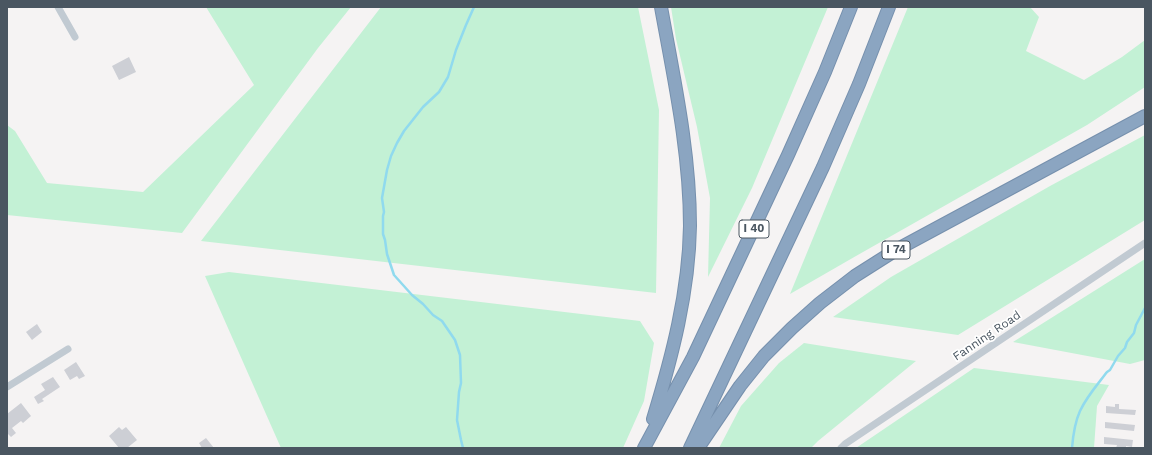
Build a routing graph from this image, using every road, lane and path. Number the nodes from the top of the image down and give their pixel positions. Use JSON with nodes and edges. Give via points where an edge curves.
{"nodes":[{"id":1,"x":58,"y":7,"type":"edge"},
{"id":2,"x":661,"y":7,"type":"edge"},
{"id":3,"x":851,"y":7,"type":"edge"},
{"id":4,"x":889,"y":7,"type":"edge"},
{"id":5,"x":75,"y":37,"type":"dead end"},
{"id":6,"x":1145,"y":116,"type":"edge"},
{"id":7,"x":1145,"y":243,"type":"edge"},
{"id":8,"x":68,"y":349,"type":"dead end"},
{"id":9,"x":7,"y":388,"type":"edge"},
{"id":10,"x":644,"y":447,"type":"edge"},
{"id":11,"x":690,"y":448,"type":"edge"},
{"id":12,"x":698,"y":448,"type":"edge"},
{"id":13,"x":841,"y":448,"type":"edge"}],
"edges":[{"from":1,"to":5,"type":"street"},
{"from":2,"to":10,"type":"highway","via":[[684,138],[690,227],[681,314],[666,378]]},
{"from":3,"to":10,"type":"highway","number":"I 40","via":[[788,155],[693,357]]},
{"from":4,"to":11,"type":"highway","via":[[823,167]]},
{"from":6,"to":12,"type":"highway","number":"I 74","via":[[896,250],[855,276],[820,303],[764,356],[740,386]]},
{"from":7,"to":13,"type":"street","name":"Fanning Road"},
{"from":8,"to":9,"type":"street"}]}
